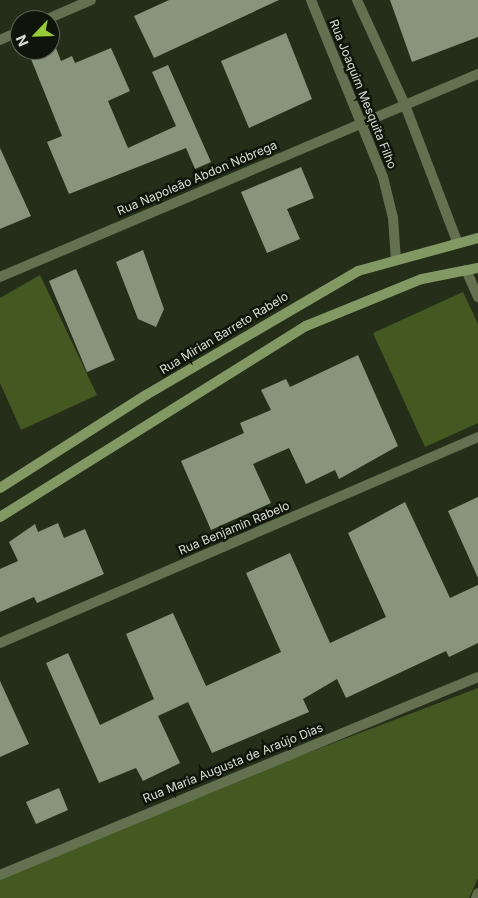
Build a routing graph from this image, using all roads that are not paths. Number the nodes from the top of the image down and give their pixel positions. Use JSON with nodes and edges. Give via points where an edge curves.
{"nodes":[{"id":1,"x":91,"y":0,"type":"edge"},
{"id":2,"x":311,"y":0,"type":"edge"},
{"id":3,"x":357,"y":0,"type":"edge"},
{"id":4,"x":60,"y":13,"type":"edge"},
{"id":5,"x":478,"y":74,"type":"edge"},
{"id":6,"x":404,"y":105,"type":"junction"},
{"id":7,"x":363,"y":121,"type":"junction"},
{"id":8,"x":478,"y":238,"type":"edge"},
{"id":9,"x":457,"y":241,"type":"junction"},
{"id":10,"x":396,"y":257,"type":"junction"},
{"id":11,"x":478,"y":268,"type":"edge"},
{"id":12,"x":466,"y":270,"type":"junction"},
{"id":13,"x":0,"y":277,"type":"edge"},
{"id":14,"x":478,"y":297,"type":"edge"},
{"id":15,"x":478,"y":437,"type":"edge"},
{"id":16,"x":0,"y":488,"type":"edge"},
{"id":17,"x":0,"y":517,"type":"edge"},
{"id":18,"x":0,"y":643,"type":"edge"},
{"id":19,"x":478,"y":677,"type":"edge"},
{"id":20,"x":0,"y":875,"type":"edge"},
{"id":21,"x":478,"y":893,"type":"edge"},
{"id":22,"x":476,"y":898,"type":"edge"}],
"edges":[{"from":1,"to":4,"type":"street"},
{"from":2,"to":7,"type":"street","name":"Rua Joaquim Mesquita Filho"},
{"from":3,"to":6,"type":"street"},
{"from":5,"to":6,"type":"street","name":"Rua Napoleão Abdon Nóbrega"},
{"from":6,"to":7,"type":"street","name":"Rua Napoleão Abdon Nóbrega"},
{"from":6,"to":9,"type":"street"},
{"from":7,"to":10,"type":"street","name":"Rua Joaquim Mesquita Filho","via":[[393,218]]},
{"from":7,"to":13,"type":"street","name":"Rua Napoleão Abdon Nóbrega"},
{"from":8,"to":9,"type":"main road","name":"Rua Mirian Barreto Rabelo"},
{"from":9,"to":10,"type":"main road","name":"Rua Mirian Barreto Rabelo"},
{"from":10,"to":16,"type":"main road","name":"Rua Mirian Barreto Rabelo","via":[[358,271],[273,318]]},
{"from":11,"to":12,"type":"main road"},
{"from":12,"to":14,"type":"street"},
{"from":12,"to":17,"type":"main road","via":[[381,293],[306,326]]},
{"from":15,"to":18,"type":"street","name":"Rua Benjamin Rabelo"},
{"from":19,"to":20,"type":"street","name":"Rua Maria Augusta de Araújo Dias"},
{"from":21,"to":22,"type":"street"}]}
